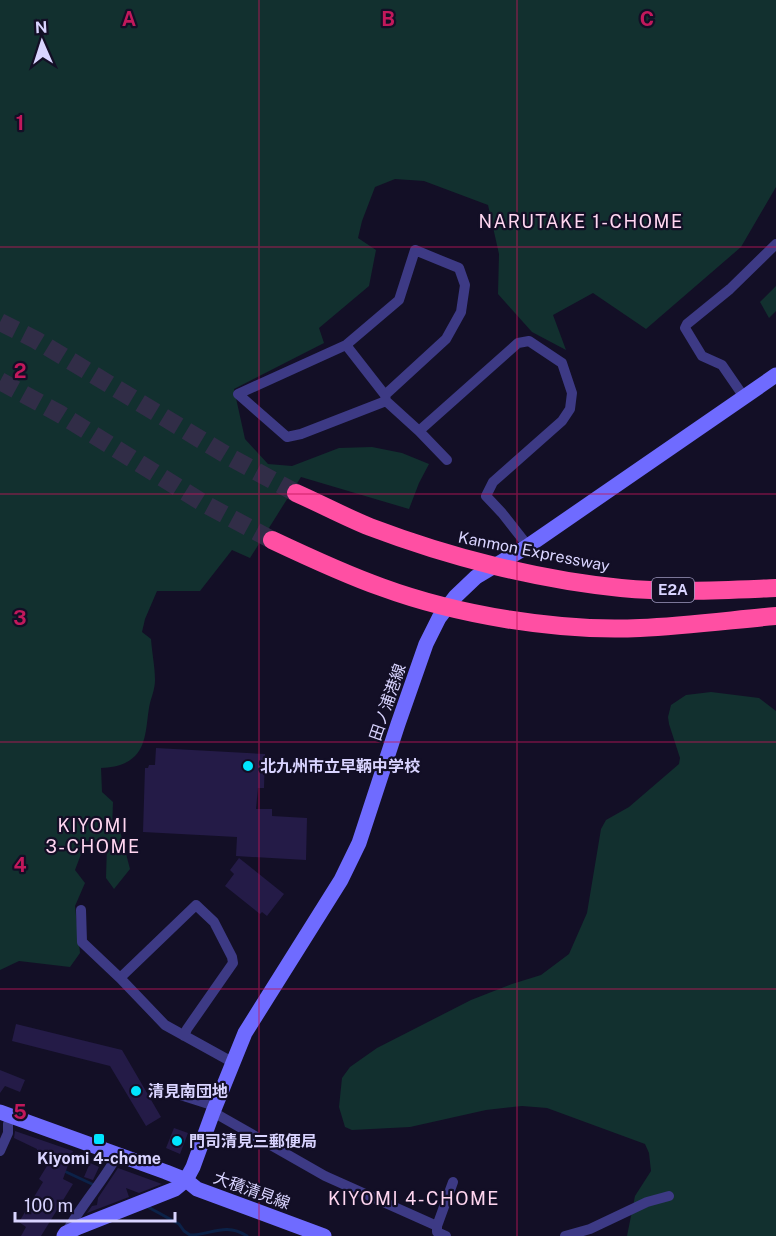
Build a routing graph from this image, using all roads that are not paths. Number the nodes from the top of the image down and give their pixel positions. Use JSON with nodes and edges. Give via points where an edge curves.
{"nodes":[{"id":1,"x":776,"y":244,"type":"edge"},
{"id":2,"x":346,"y":345,"type":"junction"},
{"id":3,"x":776,"y":375,"type":"edge"},
{"id":4,"x":744,"y":397,"type":"junction"},
{"id":5,"x":386,"y":398,"type":"junction"},
{"id":6,"x":419,"y":430,"type":"junction"},
{"id":7,"x":447,"y":460,"type":"dead end"},
{"id":8,"x":296,"y":493,"type":"tunnel mouth"},
{"id":9,"x":272,"y":540,"type":"tunnel mouth"},
{"id":10,"x":528,"y":546,"type":"junction"},
{"id":11,"x":776,"y":588,"type":"edge"},
{"id":12,"x":776,"y":616,"type":"edge"},
{"id":13,"x":81,"y":910,"type":"dead end"},
{"id":14,"x":120,"y":978,"type":"junction"},
{"id":15,"x":184,"y":1036,"type":"junction"},
{"id":16,"x":232,"y":1062,"type":"junction"},
{"id":17,"x":171,"y":1092,"type":"dead end"},
{"id":18,"x":214,"y":1109,"type":"junction"},
{"id":19,"x":5,"y":1114,"type":"edge"},
{"id":20,"x":0,"y":1151,"type":"edge"},
{"id":21,"x":118,"y":1154,"type":"junction"},
{"id":22,"x":186,"y":1180,"type":"junction"},
{"id":23,"x":453,"y":1182,"type":"dead end"},
{"id":24,"x":669,"y":1196,"type":"dead end"},
{"id":25,"x":439,"y":1232,"type":"edge"},
{"id":26,"x":65,"y":1235,"type":"edge"},
{"id":27,"x":324,"y":1236,"type":"edge"},
{"id":28,"x":565,"y":1236,"type":"edge"}],
"edges":[{"from":1,"to":4,"type":"street","via":[[685,328],[702,356],[722,365]]},
{"from":2,"to":5,"type":"street"},
{"from":2,"to":5,"type":"street","via":[[238,394],[287,436],[301,434]]},
{"from":2,"to":5,"type":"street","via":[[399,300],[415,250],[459,268],[465,285],[461,312],[446,339]]},
{"from":3,"to":4,"type":"main road","name":"田ノ浦港線"},
{"from":4,"to":10,"type":"main road","name":"田ノ浦港線"},
{"from":5,"to":6,"type":"street"},
{"from":6,"to":7,"type":"street"},
{"from":6,"to":10,"type":"street","via":[[518,343],[530,341],[562,363],[572,393],[570,410],[493,482],[486,496]]},
{"from":8,"to":11,"type":"highway","name":"Kanmon Expressway","number":"E2A","via":[[420,545],[571,581],[672,590]]},
{"from":9,"to":12,"type":"highway","number":"E2A","via":[[382,588],[508,619],[591,628],[639,628]]},
{"from":10,"to":16,"type":"main road","name":"田ノ浦港線","via":[[476,577],[439,618],[401,714],[359,843],[341,880],[245,1033]]},
{"from":13,"to":14,"type":"street","via":[[82,942]]},
{"from":14,"to":15,"type":"street","via":[[165,1025]]},
{"from":14,"to":15,"type":"street","via":[[196,905],[214,922],[234,963]]},
{"from":15,"to":16,"type":"street"},
{"from":16,"to":18,"type":"main road","name":"田ノ浦港線"},
{"from":17,"to":18,"type":"street"},
{"from":18,"to":22,"type":"main road","name":"田ノ浦港線"},
{"from":18,"to":25,"type":"street","via":[[325,1176]]},
{"from":19,"to":20,"type":"street","via":[[8,1133]]},
{"from":19,"to":21,"type":"main road","name":"大積清見線"},
{"from":21,"to":22,"type":"main road","name":"大積清見線"},
{"from":21,"to":26,"type":"street"},
{"from":22,"to":26,"type":"main road","via":[[175,1189]]},
{"from":22,"to":27,"type":"main road","name":"大積清見線","via":[[197,1189]]},
{"from":23,"to":25,"type":"street"},
{"from":24,"to":28,"type":"street"}]}
